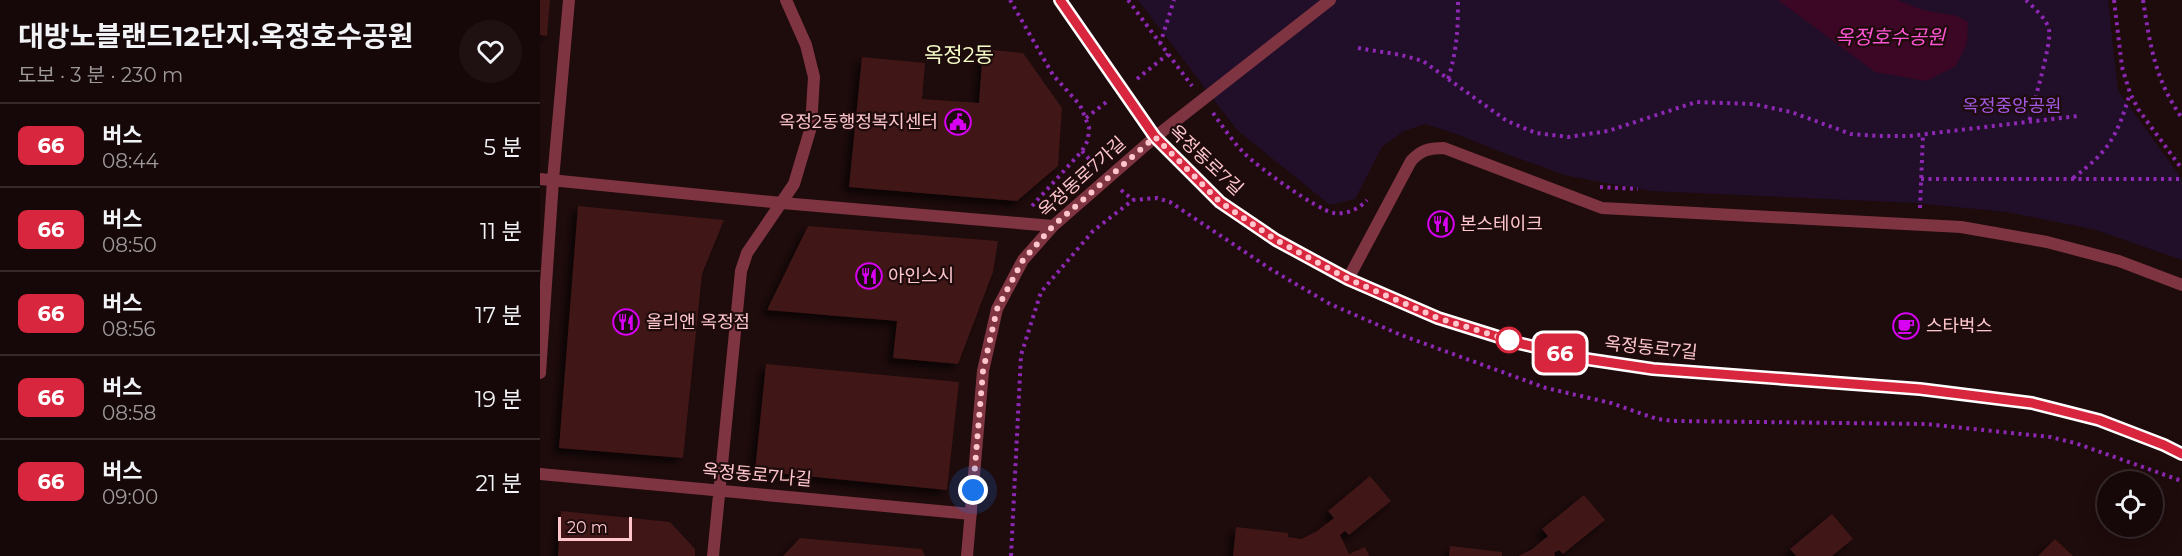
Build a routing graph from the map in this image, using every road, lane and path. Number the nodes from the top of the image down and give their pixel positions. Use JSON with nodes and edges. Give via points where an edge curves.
{"nodes":[{"id":1,"x":569,"y":0,"type":"edge"},
{"id":2,"x":786,"y":0,"type":"edge"},
{"id":3,"x":1010,"y":0,"type":"edge"},
{"id":4,"x":1060,"y":0,"type":"edge"},
{"id":5,"x":1128,"y":0,"type":"edge"},
{"id":6,"x":1174,"y":0,"type":"edge"},
{"id":7,"x":1329,"y":0,"type":"edge"},
{"id":8,"x":1458,"y":0,"type":"edge"},
{"id":9,"x":2026,"y":0,"type":"edge"},
{"id":10,"x":2114,"y":0,"type":"edge"},
{"id":11,"x":2143,"y":0,"type":"edge"},
{"id":12,"x":1160,"y":44,"type":"junction"},
{"id":13,"x":1358,"y":48,"type":"dead end"},
{"id":14,"x":1448,"y":79,"type":"junction"},
{"id":15,"x":2130,"y":93,"type":"junction"},
{"id":16,"x":1202,"y":100,"type":"junction"},
{"id":17,"x":2078,"y":116,"type":"dead end"},
{"id":18,"x":2182,"y":118,"type":"edge"},
{"id":19,"x":2029,"y":122,"type":"junction"},
{"id":20,"x":1923,"y":134,"type":"junction"},
{"id":21,"x":1155,"y":137,"type":"junction"},
{"id":22,"x":2182,"y":169,"type":"edge"},
{"id":23,"x":1921,"y":178,"type":"junction"},
{"id":24,"x":2182,"y":178,"type":"edge"},
{"id":25,"x":540,"y":179,"type":"edge"},
{"id":26,"x":2073,"y":179,"type":"junction"},
{"id":27,"x":554,"y":180,"type":"junction"},
{"id":28,"x":1600,"y":186,"type":"dead end"},
{"id":29,"x":1647,"y":190,"type":"dead end"},
{"id":30,"x":1371,"y":193,"type":"dead end"},
{"id":31,"x":782,"y":203,"type":"junction"},
{"id":32,"x":1908,"y":208,"type":"dead end"},
{"id":33,"x":1920,"y":209,"type":"junction"},
{"id":34,"x":1930,"y":210,"type":"dead end"},
{"id":35,"x":1016,"y":223,"type":"junction"},
{"id":36,"x":1053,"y":226,"type":"junction"},
{"id":37,"x":1348,"y":279,"type":"junction"},
{"id":38,"x":2182,"y":285,"type":"edge"},
{"id":39,"x":540,"y":373,"type":"edge"},
{"id":40,"x":2182,"y":454,"type":"edge"},
{"id":41,"x":540,"y":474,"type":"edge"},
{"id":42,"x":2182,"y":481,"type":"edge"},
{"id":43,"x":719,"y":489,"type":"junction"},
{"id":44,"x":971,"y":514,"type":"junction"},
{"id":45,"x":713,"y":556,"type":"edge"},
{"id":46,"x":967,"y":556,"type":"edge"},
{"id":47,"x":1011,"y":556,"type":"edge"}],
"edges":[{"from":1,"to":27,"type":"street"},
{"from":2,"to":31,"type":"street","via":[[806,45],[814,95],[811,127],[799,171]]},
{"from":3,"to":35,"type":"path","via":[[1053,75],[1080,105],[1089,128],[1082,152]]},
{"from":4,"to":21,"type":"street","name":"옥정동로7길"},
{"from":5,"to":12,"type":"path"},
{"from":6,"to":12,"type":"path"},
{"from":7,"to":16,"type":"street","name":"옥정동로7가길"},
{"from":8,"to":14,"type":"path","via":[[1459,35]]},
{"from":9,"to":19,"type":"path","via":[[2050,30]]},
{"from":10,"to":15,"type":"path","via":[[2122,67]]},
{"from":11,"to":18,"type":"path","via":[[2153,61]]},
{"from":12,"to":16,"type":"path"},
{"from":13,"to":14,"type":"path","via":[[1423,61]]},
{"from":14,"to":20,"type":"path","via":[[1507,121],[1536,133],[1568,137],[1608,131],[1696,102],[1791,112],[1851,134]]},
{"from":15,"to":22,"type":"path"},
{"from":15,"to":26,"type":"path","via":[[2113,140],[2098,159]]},
{"from":16,"to":21,"type":"street","name":"옥정동로7가길"},
{"from":16,"to":30,"type":"path","via":[[1257,165],[1322,209],[1333,213],[1350,211],[1359,208]]},
{"from":17,"to":19,"type":"path"},
{"from":19,"to":20,"type":"path"},
{"from":20,"to":23,"type":"path"},
{"from":21,"to":36,"type":"street","name":"옥정동로7가길"},
{"from":21,"to":37,"type":"street","name":"옥정동로7길","via":[[1220,202],[1276,240]]},
{"from":23,"to":26,"type":"path"},
{"from":23,"to":33,"type":"path"},
{"from":24,"to":26,"type":"path"},
{"from":25,"to":27,"type":"street"},
{"from":27,"to":31,"type":"street"},
{"from":27,"to":39,"type":"street"},
{"from":28,"to":29,"type":"path"},
{"from":31,"to":35,"type":"street"},
{"from":31,"to":43,"type":"street","via":[[747,253],[741,271]]},
{"from":32,"to":33,"type":"path"},
{"from":33,"to":34,"type":"path"},
{"from":35,"to":36,"type":"street"},
{"from":36,"to":44,"type":"street","name":"옥정동로7가길","via":[[1023,260],[997,309],[983,371]]},
{"from":37,"to":38,"type":"street","via":[[1411,160],[1432,148],[1444,148],[1602,208],[1961,227],[2078,250]]},
{"from":37,"to":40,"type":"street","name":"옥정동로7길","via":[[1438,318],[1586,359],[1653,369],[1920,389],[2032,403],[2099,420]]},
{"from":41,"to":43,"type":"street","name":"옥정동로7나길"},
{"from":42,"to":47,"type":"path","via":[[2075,442],[2039,436],[1916,424],[1657,419],[1611,403],[1546,388],[1401,335],[1330,304],[1170,202],[1157,198],[1132,200],[1094,231],[1041,292],[1021,355]]},
{"from":43,"to":44,"type":"street","name":"옥정동로7나길"},
{"from":43,"to":45,"type":"street"},
{"from":44,"to":46,"type":"street","name":"옥정동로7가길"}]}
